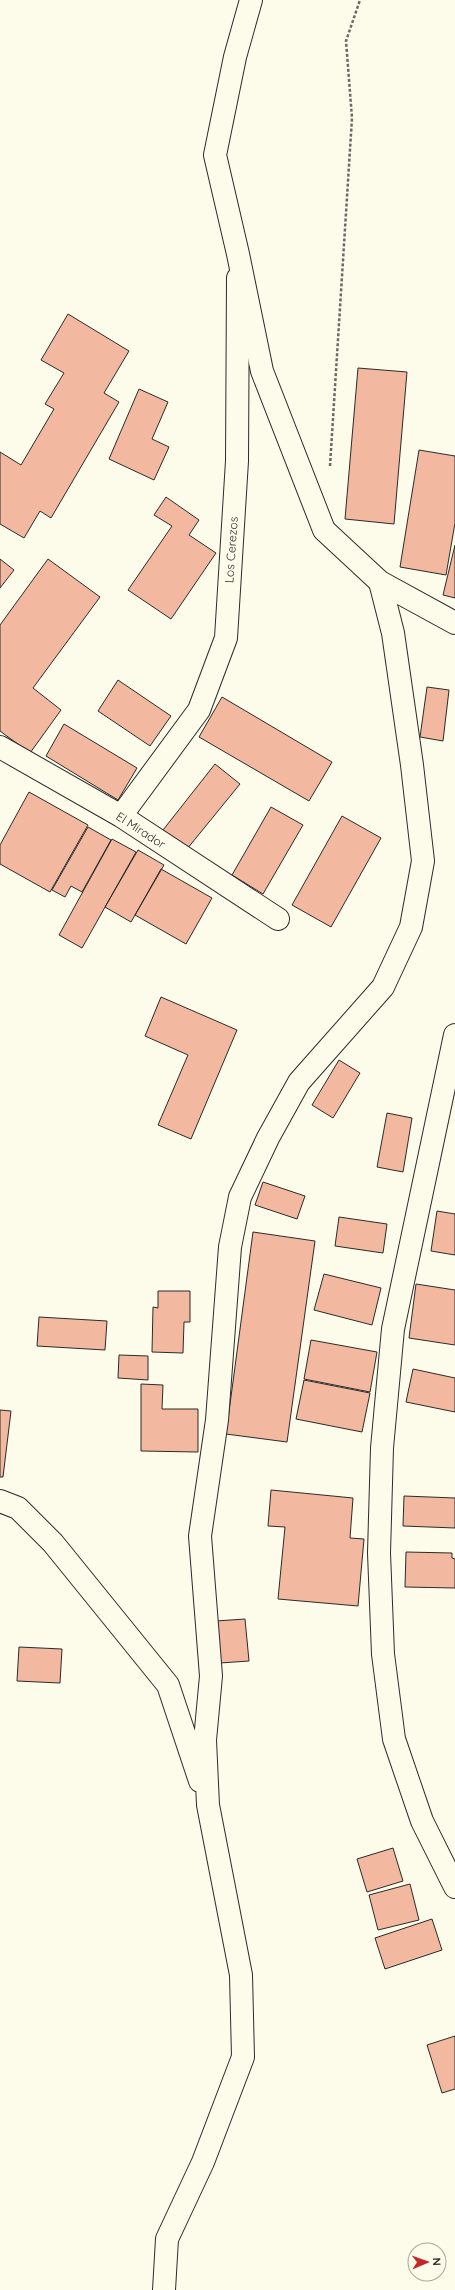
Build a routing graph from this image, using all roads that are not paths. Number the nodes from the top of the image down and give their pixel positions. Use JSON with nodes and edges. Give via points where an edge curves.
{"nodes":[{"id":1,"x":251,"y":0,"type":"edge"},
{"id":2,"x":238,"y":254,"type":"junction"},
{"id":3,"x":380,"y":582,"type":"junction"},
{"id":4,"x":455,"y":623,"type":"edge"},
{"id":5,"x":0,"y":747,"type":"edge"},
{"id":6,"x":121,"y":816,"type":"junction"},
{"id":7,"x":278,"y":919,"type":"dead end"},
{"id":8,"x":455,"y":1035,"type":"edge"},
{"id":9,"x":0,"y":1501,"type":"edge"},
{"id":10,"x":208,"y":1805,"type":"junction"},
{"id":11,"x":455,"y":1887,"type":"edge"},
{"id":12,"x":164,"y":2290,"type":"edge"}],
"edges":[{"from":1,"to":2,"type":"street","via":[[235,57],[215,155]]},
{"from":2,"to":3,"type":"street","via":[[262,371],[324,530]]},
{"from":2,"to":6,"type":"street","name":"Los Cerezos","via":[[237,461],[226,638],[199,710]]},
{"from":3,"to":4,"type":"street"},
{"from":3,"to":10,"type":"street","via":[[392,633],[412,764],[423,861],[411,927],[383,987],[299,1082],[268,1138],[240,1197],[230,1247],[217,1420],[200,1536],[211,1676],[206,1740]]},
{"from":5,"to":6,"type":"street","name":"El Mirador"},
{"from":6,"to":7,"type":"street","name":"El Mirador"},
{"from":8,"to":11,"type":"street","via":[[392,1329],[382,1448],[379,1553],[383,1654],[394,1739],[422,1822]]},
{"from":9,"to":10,"type":"street","via":[[18,1508],[53,1543],[168,1685]]},
{"from":10,"to":12,"type":"street","via":[[241,1975],[243,2057],[203,2162],[167,2239]]}]}
